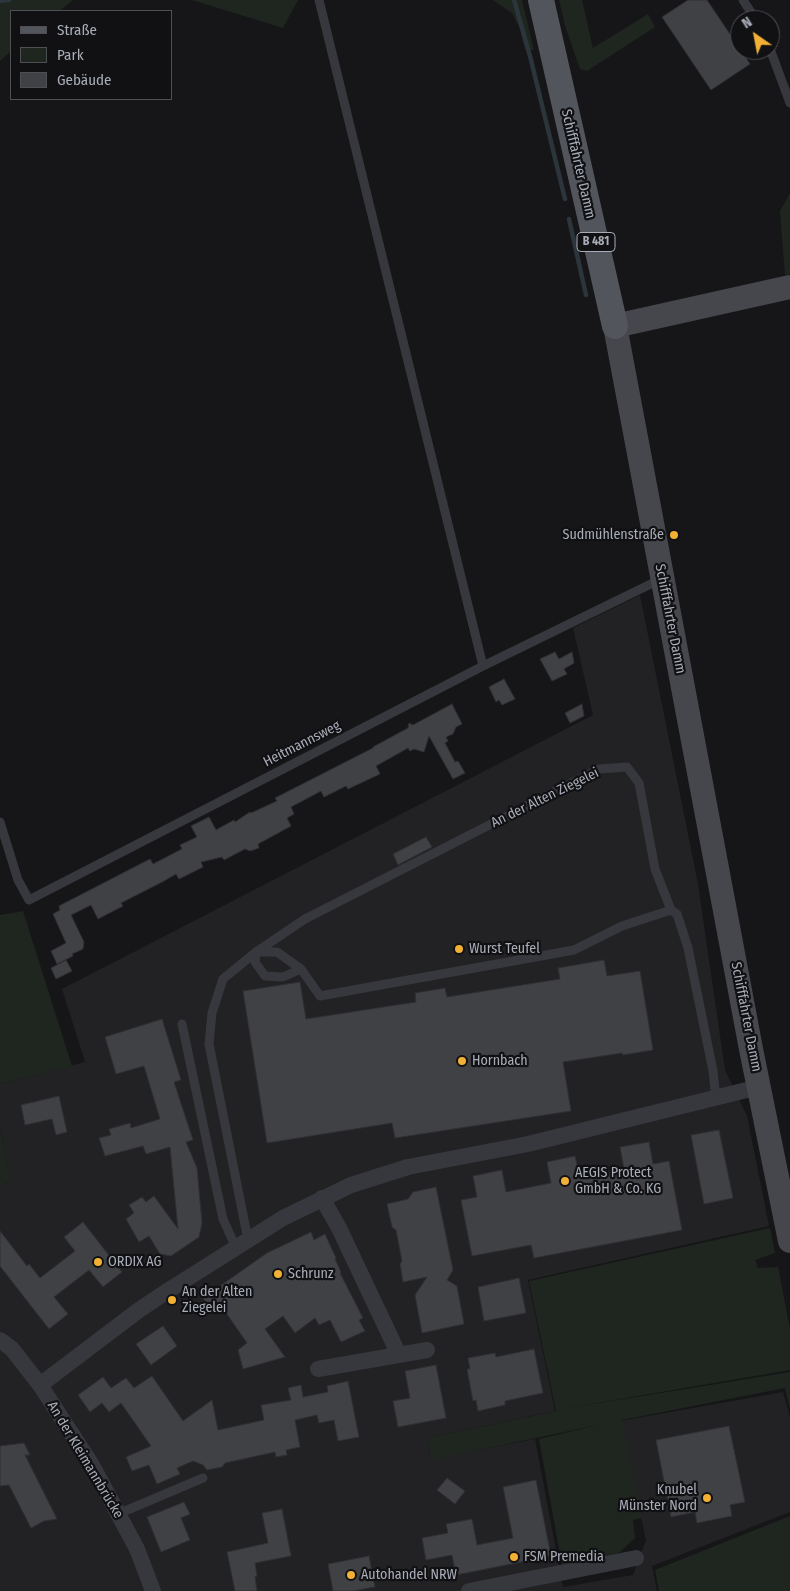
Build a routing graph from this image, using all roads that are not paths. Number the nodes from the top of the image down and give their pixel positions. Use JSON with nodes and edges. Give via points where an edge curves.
{"nodes":[{"id":1,"x":319,"y":0,"type":"edge"},
{"id":2,"x":540,"y":0,"type":"edge"},
{"id":3,"x":774,"y":60,"type":"edge"},
{"id":4,"x":790,"y":103,"type":"edge"},
{"id":5,"x":790,"y":287,"type":"edge"},
{"id":6,"x":615,"y":326,"type":"junction"},
{"id":7,"x":662,"y":578,"type":"junction"},
{"id":8,"x":483,"y":666,"type":"junction"},
{"id":9,"x":0,"y":822,"type":"edge"},
{"id":10,"x":671,"y":910,"type":"junction"},
{"id":11,"x":256,"y":952,"type":"junction"},
{"id":12,"x":301,"y":969,"type":"junction"},
{"id":13,"x":182,"y":1024,"type":"dead end"},
{"id":14,"x":759,"y":1087,"type":"junction"},
{"id":15,"x":716,"y":1099,"type":"junction"},
{"id":16,"x":322,"y":1198,"type":"junction"},
{"id":17,"x":790,"y":1241,"type":"edge"},
{"id":18,"x":242,"y":1244,"type":"junction"},
{"id":19,"x":0,"y":1340,"type":"edge"},
{"id":20,"x":427,"y":1350,"type":"dead end"},
{"id":21,"x":399,"y":1355,"type":"junction"},
{"id":22,"x":318,"y":1369,"type":"dead end"},
{"id":23,"x":40,"y":1385,"type":"junction"},
{"id":24,"x":202,"y":1478,"type":"dead end"},
{"id":25,"x":118,"y":1514,"type":"junction"},
{"id":26,"x":636,"y":1558,"type":"dead end"},
{"id":27,"x":500,"y":1588,"type":"edge"},
{"id":28,"x":153,"y":1591,"type":"edge"},
{"id":29,"x":469,"y":1591,"type":"edge"}],
"edges":[{"from":1,"to":8,"type":"lane"},
{"from":2,"to":6,"type":"main road","name":"Schifffahrter Damm","number":"B 481"},
{"from":3,"to":4,"type":"lane"},
{"from":5,"to":6,"type":"main road"},
{"from":6,"to":7,"type":"main road","name":"Schifffahrter Damm"},
{"from":7,"to":8,"type":"lane","name":"Heitmannsweg"},
{"from":7,"to":14,"type":"main road","name":"Schifffahrter Damm"},
{"from":8,"to":9,"type":"lane","name":"Heitmannsweg","via":[[29,900],[18,880]]},
{"from":10,"to":11,"type":"lane","name":"An der Alten Ziegelei","via":[[655,869],[639,783],[627,767],[599,770],[304,919]]},
{"from":10,"to":12,"type":"lane","via":[[622,926],[574,950],[320,996]]},
{"from":10,"to":15,"type":"lane","via":[[677,914],[688,948]]},
{"from":11,"to":12,"type":"lane","via":[[277,952]]},
{"from":11,"to":12,"type":"lane","via":[[255,962],[265,976],[283,977]]},
{"from":11,"to":18,"type":"lane","name":"An der Alten Ziegelei","via":[[223,979],[212,1013],[209,1044]]},
{"from":13,"to":18,"type":"lane","via":[[223,1219]]},
{"from":14,"to":15,"type":"street"},
{"from":14,"to":17,"type":"main road","name":"Schifffahrter Damm"},
{"from":15,"to":16,"type":"street","via":[[528,1144],[408,1167]]},
{"from":16,"to":18,"type":"street","via":[[282,1218]]},
{"from":16,"to":21,"type":"street","via":[[340,1228]]},
{"from":18,"to":23,"type":"street","via":[[139,1310]]},
{"from":19,"to":23,"type":"street","name":"An der Kleimannbrücke","via":[[12,1349]]},
{"from":20,"to":21,"type":"street"},
{"from":21,"to":22,"type":"street"},
{"from":23,"to":25,"type":"street","name":"An der Kleimannbrücke","via":[[92,1465]]},
{"from":24,"to":25,"type":"lane"},
{"from":25,"to":28,"type":"street","name":"An der Kleimannbrücke","via":[[137,1549]]},
{"from":26,"to":27,"type":"street"},
{"from":27,"to":29,"type":"street"}]}
